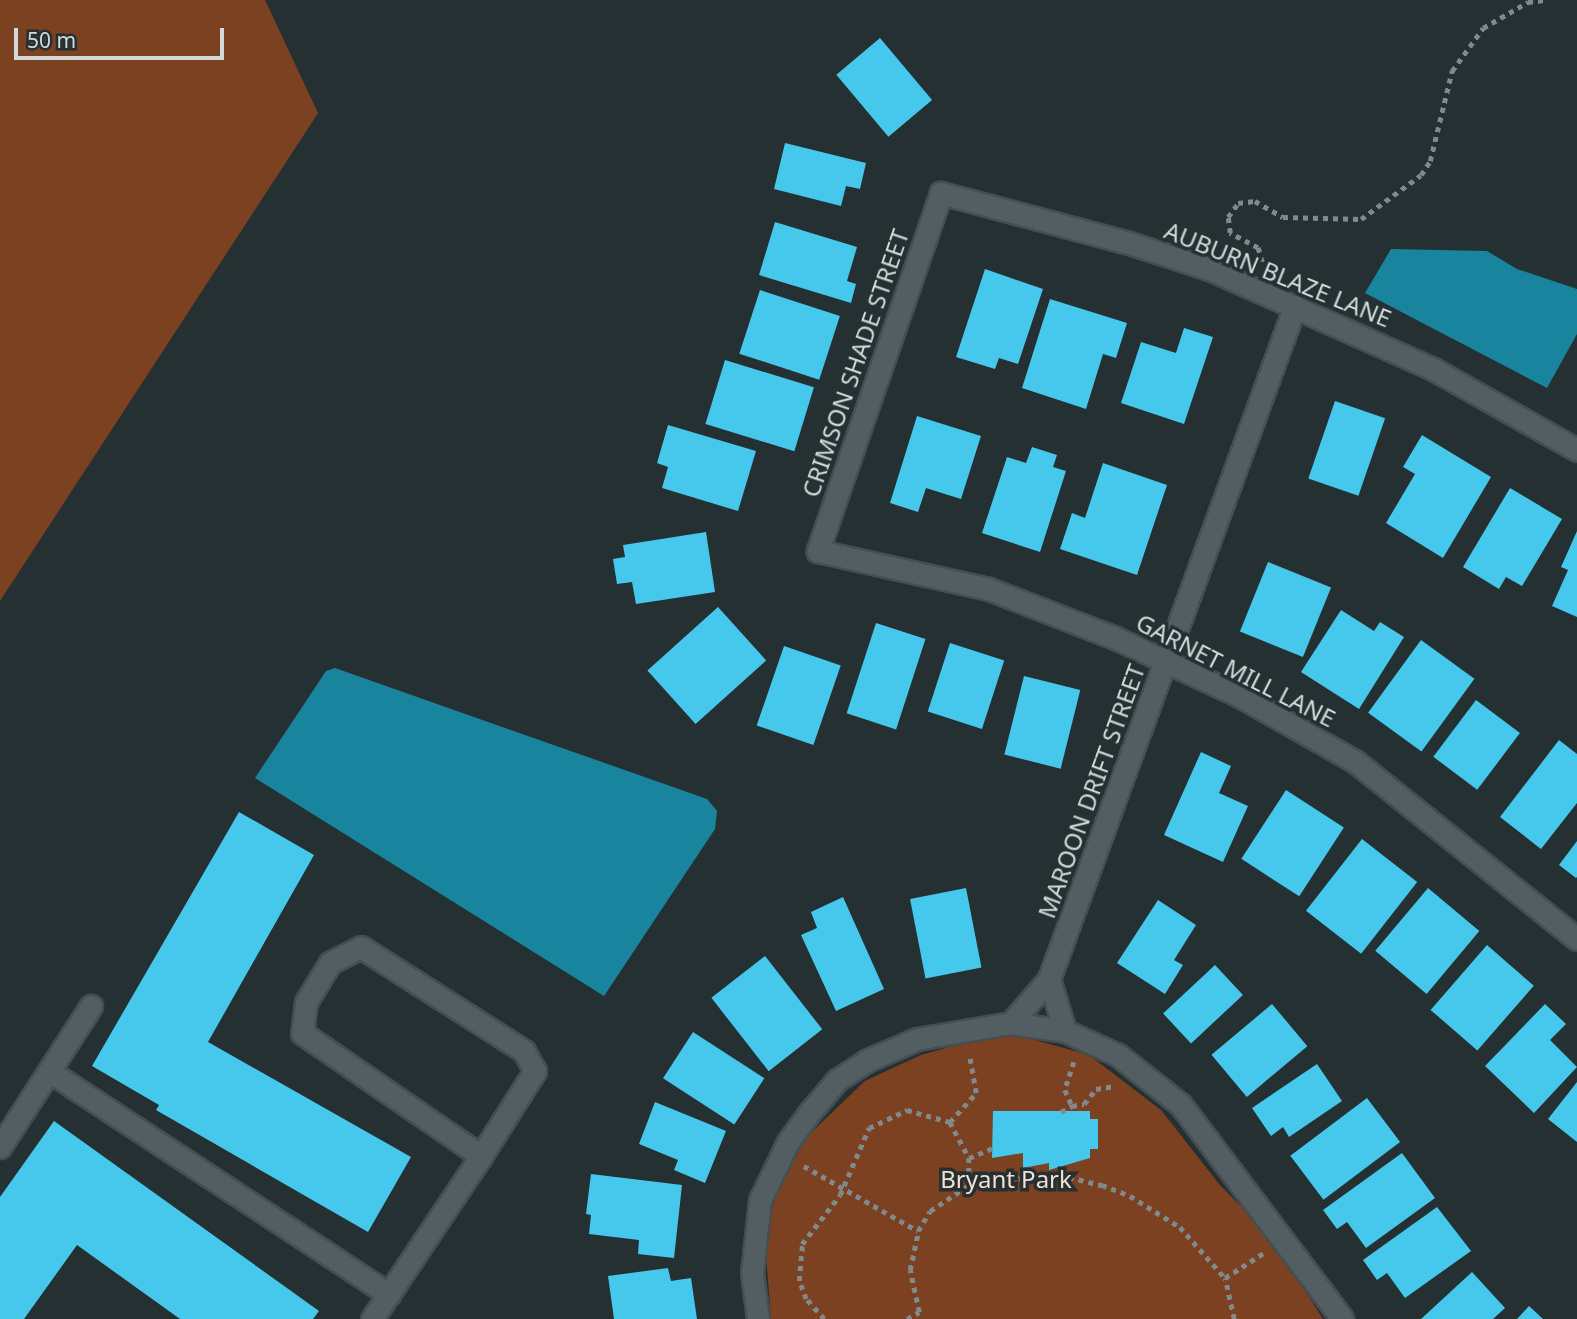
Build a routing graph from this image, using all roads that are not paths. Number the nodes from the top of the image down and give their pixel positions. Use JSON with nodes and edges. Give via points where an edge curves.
{"nodes":[{"id":1,"x":941,"y":193,"type":"joint"},
{"id":2,"x":1296,"y":306,"type":"junction"},
{"id":3,"x":1577,"y":450,"type":"edge"},
{"id":4,"x":818,"y":551,"type":"joint"},
{"id":5,"x":1167,"y":663,"type":"junction"},
{"id":6,"x":1577,"y":939,"type":"edge"},
{"id":7,"x":1049,"y":979,"type":"junction"},
{"id":8,"x":91,"y":1006,"type":"dead end"},
{"id":9,"x":1011,"y":1023,"type":"junction"},
{"id":10,"x":1065,"y":1031,"type":"junction"},
{"id":11,"x":49,"y":1071,"type":"junction"},
{"id":12,"x":0,"y":1147,"type":"edge"},
{"id":13,"x":481,"y":1156,"type":"junction"},
{"id":14,"x":389,"y":1294,"type":"junction"},
{"id":15,"x":372,"y":1319,"type":"edge"},
{"id":16,"x":758,"y":1319,"type":"edge"},
{"id":17,"x":1342,"y":1319,"type":"edge"}],
"edges":[{"from":1,"to":2,"type":"street","name":"AUBURN BLAZE LANE","via":[[1129,243]]},
{"from":1,"to":4,"type":"street","name":"CRIMSON SHADE STREET"},
{"from":2,"to":3,"type":"street","name":"AUBURN BLAZE LANE","via":[[1433,369]]},
{"from":2,"to":5,"type":"street","name":"MAROON DRIFT STREET"},
{"from":4,"to":5,"type":"street","name":"GARNET MILL LANE","via":[[989,589]]},
{"from":5,"to":6,"type":"street","name":"GARNET MILL LANE","via":[[1240,696],[1356,762]]},
{"from":5,"to":7,"type":"street","name":"MAROON DRIFT STREET"},
{"from":7,"to":9,"type":"street"},
{"from":7,"to":10,"type":"street"},
{"from":8,"to":11,"type":"street"},
{"from":9,"to":10,"type":"street"},
{"from":9,"to":16,"type":"street","via":[[916,1039],[866,1061],[837,1080],[788,1142],[760,1200],[752,1273]]},
{"from":10,"to":17,"type":"street","via":[[1118,1055],[1181,1105]]},
{"from":11,"to":12,"type":"street"},
{"from":11,"to":14,"type":"street"},
{"from":13,"to":13,"type":"street","via":[[535,1071],[524,1051],[361,947],[330,963],[306,1002],[302,1033]]},
{"from":13,"to":14,"type":"street"},
{"from":14,"to":15,"type":"street"}]}
